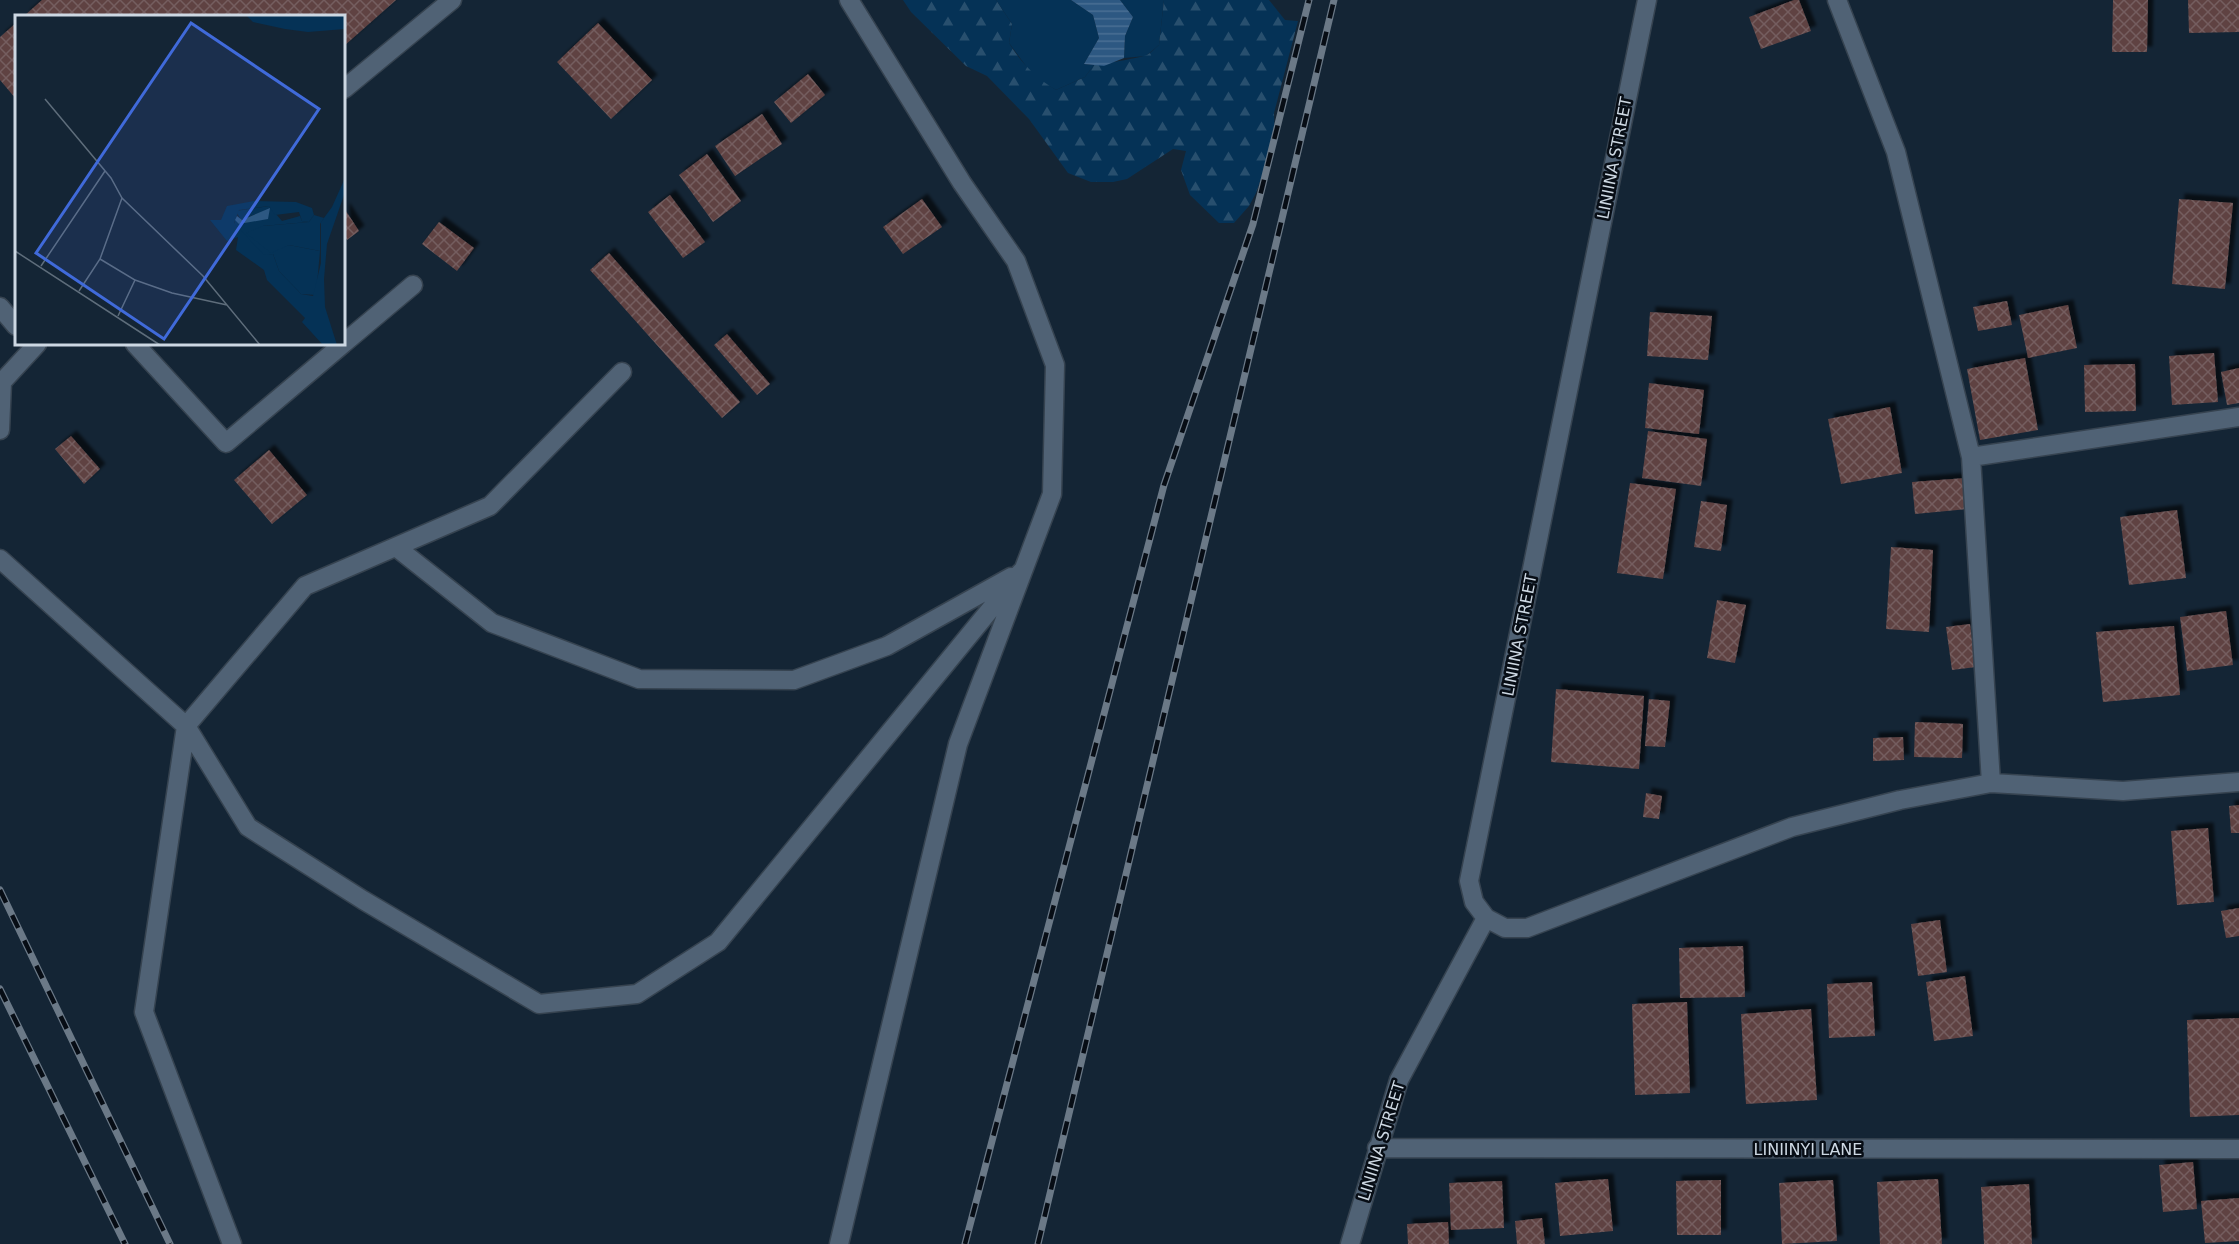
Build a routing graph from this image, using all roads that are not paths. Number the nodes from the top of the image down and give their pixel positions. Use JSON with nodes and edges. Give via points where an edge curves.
{"nodes":[{"id":1,"x":452,"y":0,"type":"edge"},
{"id":2,"x":849,"y":0,"type":"edge"},
{"id":3,"x":1647,"y":0,"type":"edge"},
{"id":4,"x":1837,"y":0,"type":"edge"},
{"id":5,"x":345,"y":88,"type":"edge"},
{"id":6,"x":413,"y":285,"type":"dead end"},
{"id":7,"x":0,"y":307,"type":"edge"},
{"id":8,"x":15,"y":325,"type":"edge"},
{"id":9,"x":345,"y":341,"type":"edge"},
{"id":10,"x":33,"y":345,"type":"edge"},
{"id":11,"x":136,"y":345,"type":"edge"},
{"id":12,"x":341,"y":345,"type":"edge"},
{"id":13,"x":622,"y":372,"type":"dead end"},
{"id":14,"x":2239,"y":417,"type":"edge"},
{"id":15,"x":0,"y":430,"type":"edge"},
{"id":16,"x":1971,"y":457,"type":"junction"},
{"id":17,"x":396,"y":547,"type":"junction"},
{"id":18,"x":0,"y":559,"type":"edge"},
{"id":19,"x":1021,"y":572,"type":"junction"},
{"id":20,"x":186,"y":726,"type":"junction"},
{"id":21,"x":2239,"y":782,"type":"edge"},
{"id":22,"x":1991,"y":783,"type":"junction"},
{"id":23,"x":1485,"y":918,"type":"junction"},
{"id":24,"x":1377,"y":1148,"type":"junction"},
{"id":25,"x":2239,"y":1149,"type":"edge"},
{"id":26,"x":232,"y":1244,"type":"edge"},
{"id":27,"x":839,"y":1244,"type":"edge"},
{"id":28,"x":1350,"y":1244,"type":"edge"}],
"edges":[{"from":1,"to":5,"type":"street"},
{"from":2,"to":19,"type":"street","via":[[962,183],[1016,261],[1055,365],[1052,494]]},
{"from":3,"to":23,"type":"street","name":"LINIINA STREET","via":[[1469,880],[1474,902]]},
{"from":4,"to":16,"type":"street","via":[[1896,152]]},
{"from":6,"to":9,"type":"street"},
{"from":7,"to":8,"type":"street"},
{"from":10,"to":15,"type":"street","via":[[2,382]]},
{"from":11,"to":12,"type":"street","via":[[226,443]]},
{"from":13,"to":17,"type":"street","via":[[490,506]]},
{"from":14,"to":16,"type":"street"},
{"from":16,"to":22,"type":"street"},
{"from":17,"to":19,"type":"street","via":[[492,623],[639,679],[794,680],[887,646]]},
{"from":17,"to":20,"type":"street","via":[[305,586]]},
{"from":18,"to":20,"type":"street"},
{"from":19,"to":20,"type":"street","via":[[718,942],[637,994],[539,1004],[363,900],[248,827]]},
{"from":19,"to":27,"type":"street","via":[[958,744]]},
{"from":20,"to":26,"type":"street","via":[[144,1012]]},
{"from":21,"to":22,"type":"street","via":[[2123,791]]},
{"from":22,"to":23,"type":"street","via":[[1900,800],[1792,827],[1527,928],[1505,928]]},
{"from":23,"to":24,"type":"street","name":"LINIINA STREET","via":[[1399,1080]]},
{"from":24,"to":25,"type":"street","name":"LINIINYI LANE"},
{"from":24,"to":28,"type":"street","name":"LINIINA STREET"}]}
